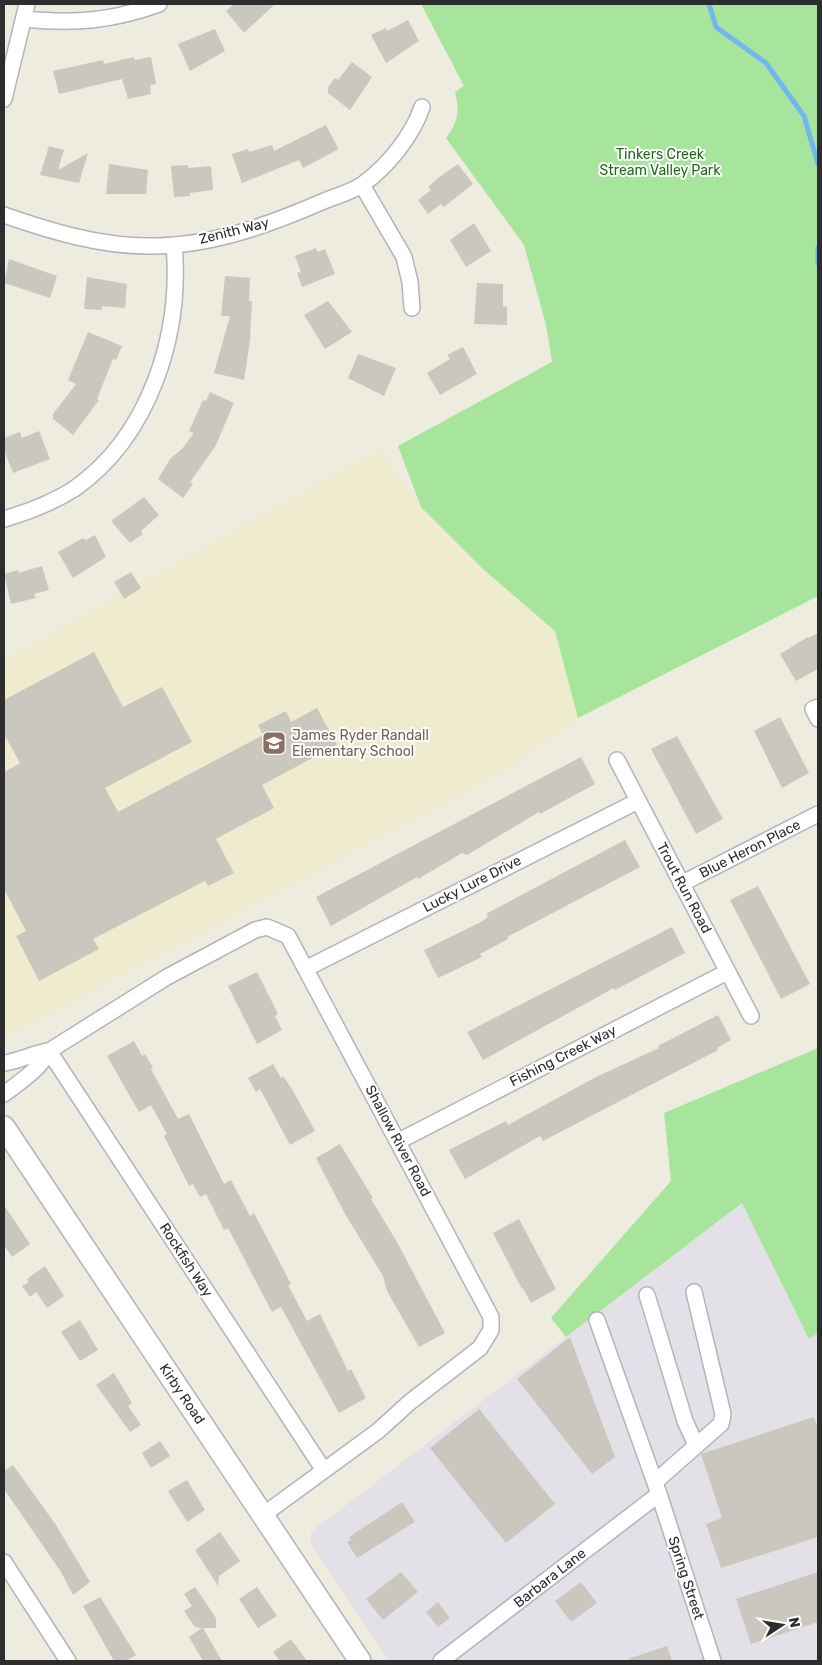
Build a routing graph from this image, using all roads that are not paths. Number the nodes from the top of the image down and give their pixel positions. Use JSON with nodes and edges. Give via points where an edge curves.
{"nodes":[{"id":1,"x":159,"y":4,"type":"edge"},
{"id":2,"x":26,"y":11,"type":"edge"},
{"id":3,"x":4,"y":99,"type":"edge"},
{"id":4,"x":422,"y":107,"type":"dead end"},
{"id":5,"x":362,"y":185,"type":"junction"},
{"id":6,"x":4,"y":215,"type":"edge"},
{"id":7,"x":174,"y":245,"type":"junction"},
{"id":8,"x":412,"y":308,"type":"dead end"},
{"id":9,"x":4,"y":519,"type":"edge"},
{"id":10,"x":818,"y":706,"type":"edge"},
{"id":11,"x":818,"y":719,"type":"edge"},
{"id":12,"x":617,"y":760,"type":"dead end"},
{"id":13,"x":638,"y":800,"type":"junction"},
{"id":14,"x":818,"y":814,"type":"edge"},
{"id":15,"x":682,"y":884,"type":"junction"},
{"id":16,"x":307,"y":968,"type":"junction"},
{"id":17,"x":727,"y":972,"type":"junction"},
{"id":18,"x":751,"y":1016,"type":"dead end"},
{"id":19,"x":49,"y":1051,"type":"junction"},
{"id":20,"x":4,"y":1063,"type":"edge"},
{"id":21,"x":4,"y":1094,"type":"edge"},
{"id":22,"x":4,"y":1127,"type":"edge"},
{"id":23,"x":399,"y":1142,"type":"junction"},
{"id":24,"x":694,"y":1292,"type":"dead end"},
{"id":25,"x":648,"y":1295,"type":"dead end"},
{"id":26,"x":597,"y":1320,"type":"dead end"},
{"id":27,"x":696,"y":1445,"type":"junction"},
{"id":28,"x":323,"y":1469,"type":"junction"},
{"id":29,"x":657,"y":1488,"type":"junction"},
{"id":30,"x":263,"y":1515,"type":"junction"},
{"id":31,"x":4,"y":1562,"type":"edge"},
{"id":32,"x":68,"y":1661,"type":"edge"},
{"id":33,"x":360,"y":1661,"type":"edge"},
{"id":34,"x":441,"y":1661,"type":"edge"},
{"id":35,"x":713,"y":1661,"type":"edge"}],
"edges":[{"from":1,"to":2,"type":"street","via":[[106,20],[55,22]]},
{"from":2,"to":3,"type":"street"},
{"from":4,"to":5,"type":"street","name":"Zenith Way","via":[[407,138]]},
{"from":5,"to":7,"type":"street","name":"Zenith Way","via":[[274,222]]},
{"from":5,"to":8,"type":"street","via":[[404,256]]},
{"from":6,"to":7,"type":"street","name":"Zenith Way","via":[[91,240],[148,246]]},
{"from":7,"to":9,"type":"street","via":[[175,293],[167,346],[157,378],[133,425],[106,460],[74,488],[39,507]]},
{"from":10,"to":11,"type":"street","via":[[813,709]]},
{"from":12,"to":13,"type":"street","name":"Trout Run Road"},
{"from":13,"to":15,"type":"street","name":"Trout Run Road"},
{"from":13,"to":16,"type":"street","name":"Lucky Lure Drive"},
{"from":14,"to":15,"type":"street","name":"Blue Heron Place"},
{"from":15,"to":17,"type":"street","name":"Trout Run Road"},
{"from":16,"to":19,"type":"street","name":"Shallow River Road","via":[[288,936],[267,927],[255,930],[167,977]]},
{"from":16,"to":23,"type":"street","name":"Shallow River Road"},
{"from":17,"to":18,"type":"street","name":"Trout Run Road"},
{"from":17,"to":23,"type":"street","name":"Fishing Creek Way"},
{"from":19,"to":20,"type":"street","name":"Shallow River Road"},
{"from":19,"to":21,"type":"street","name":"Shallow River Road","via":[[31,1074]]},
{"from":19,"to":28,"type":"street","name":"Rockfish Way"},
{"from":22,"to":30,"type":"main road","name":"Kirby Road"},
{"from":23,"to":28,"type":"street","name":"Shallow River Road","via":[[491,1317],[491,1330],[480,1348],[378,1431]]},
{"from":24,"to":27,"type":"street","name":"Barbara Lane","via":[[723,1414],[721,1424]]},
{"from":25,"to":27,"type":"street","via":[[685,1422]]},
{"from":26,"to":29,"type":"street","name":"Spring Street"},
{"from":27,"to":29,"type":"street","name":"Barbara Lane"},
{"from":28,"to":30,"type":"street","name":"Shallow River Road"},
{"from":29,"to":34,"type":"street","name":"Barbara Lane"},
{"from":29,"to":35,"type":"street","name":"Spring Street"},
{"from":30,"to":33,"type":"main road","name":"Kirby Road"},
{"from":31,"to":32,"type":"street"}]}
